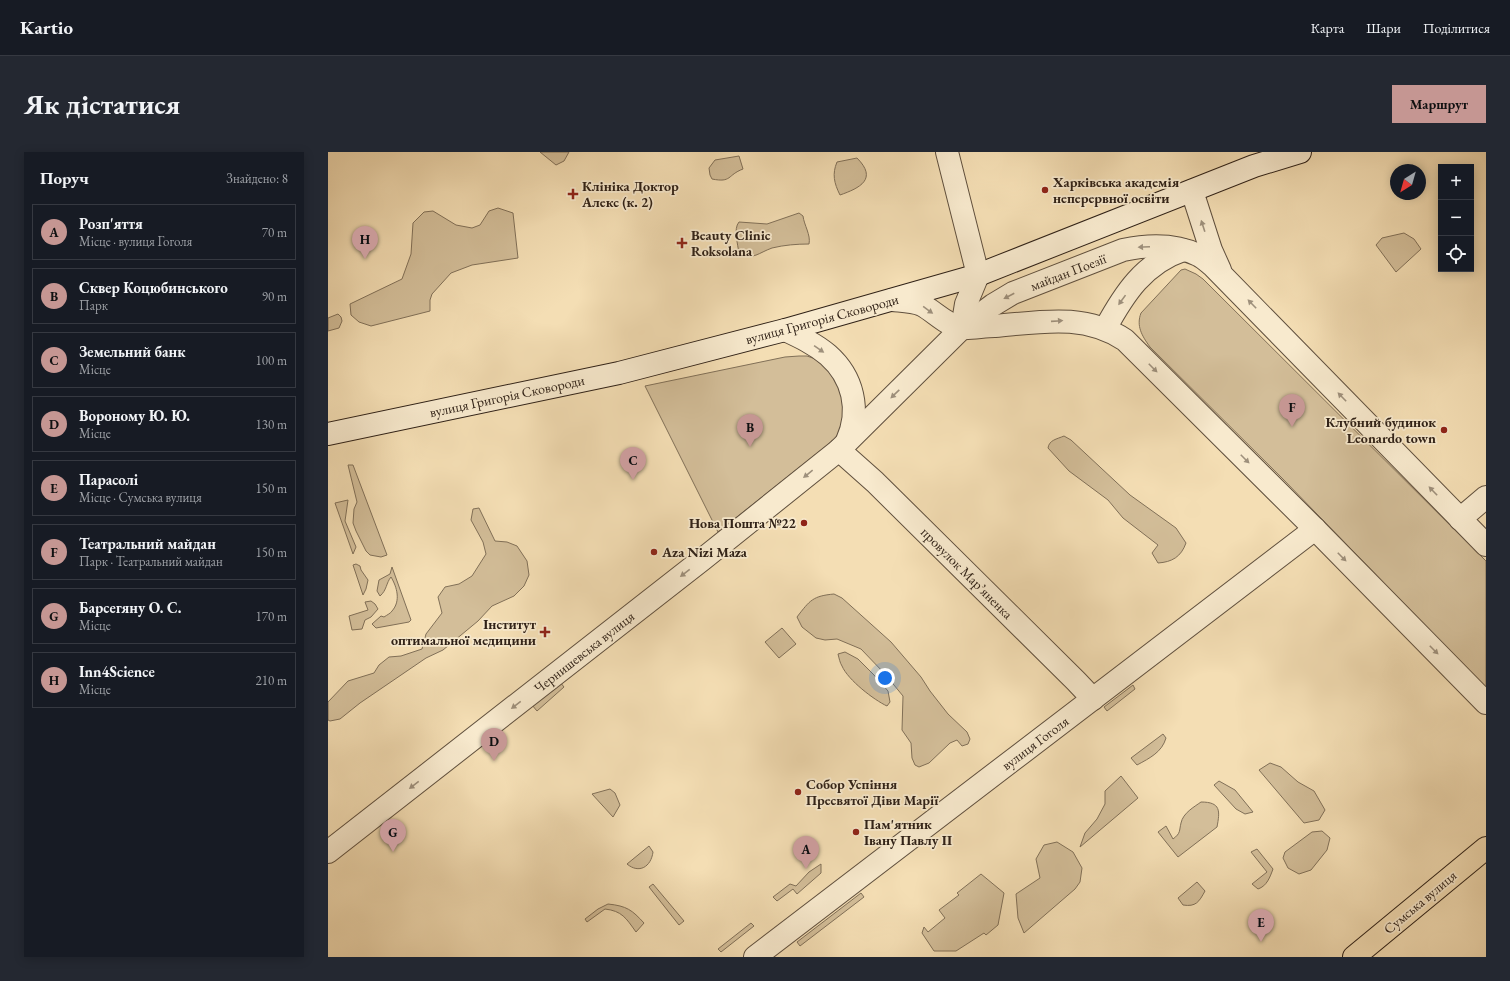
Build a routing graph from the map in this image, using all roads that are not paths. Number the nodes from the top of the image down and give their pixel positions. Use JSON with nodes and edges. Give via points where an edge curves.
{"nodes":[{"id":1,"x":947,"y":152,"type":"edge"},
{"id":2,"x":1300,"y":152,"type":"edge"},
{"id":3,"x":1252,"y":159,"type":"edge"},
{"id":4,"x":1192,"y":191,"type":"junction"},
{"id":5,"x":1183,"y":250,"type":"junction"},
{"id":6,"x":978,"y":275,"type":"junction"},
{"id":7,"x":1223,"y":275,"type":"junction"},
{"id":8,"x":892,"y":300,"type":"junction"},
{"id":9,"x":962,"y":328,"type":"junction"},
{"id":10,"x":1105,"y":329,"type":"junction"},
{"id":11,"x":785,"y":330,"type":"junction"},
{"id":12,"x":328,"y":434,"type":"edge"},
{"id":13,"x":843,"y":446,"type":"junction"},
{"id":14,"x":1486,"y":497,"type":"edge"},
{"id":15,"x":1460,"y":519,"type":"junction"},
{"id":16,"x":1315,"y":529,"type":"junction"},
{"id":17,"x":1486,"y":545,"type":"edge"},
{"id":18,"x":1093,"y":699,"type":"junction"},
{"id":19,"x":1486,"y":703,"type":"edge"},
{"id":20,"x":1486,"y":848,"type":"edge"},
{"id":21,"x":328,"y":852,"type":"edge"},
{"id":22,"x":755,"y":957,"type":"edge"},
{"id":23,"x":1354,"y":957,"type":"edge"}],
"edges":[{"from":1,"to":6,"type":"street"},
{"from":2,"to":3,"type":"street","name":"вулиця Григорія Сковороди"},
{"from":3,"to":4,"type":"street","name":"вулиця Григорія Сковороди"},
{"from":4,"to":6,"type":"street","name":"вулиця Григорія Сковороди"},
{"from":7,"to":4,"type":"street","one_way":true,"via":[[1211,250]]},
{"from":5,"to":7,"type":"street","name":"майдан Поезії","via":[[1198,255]]},
{"from":5,"to":9,"type":"street","name":"майдан Поезії","one_way":true,"via":[[1159,246],[1124,250],[1013,293]]},
{"from":5,"to":10,"type":"street","one_way":true,"via":[[1169,255],[1144,273],[1124,297]]},
{"from":6,"to":8,"type":"street","name":"вулиця Григорія Сковороди"},
{"from":6,"to":9,"type":"street","via":[[966,304]]},
{"from":15,"to":7,"type":"street","one_way":true},
{"from":8,"to":9,"type":"street","one_way":true,"via":[[920,304],[942,320]]},
{"from":8,"to":11,"type":"street","name":"вулиця Григорія Сковороди"},
{"from":9,"to":10,"type":"street","one_way":true,"via":[[1063,321],[1081,322]]},
{"from":9,"to":13,"type":"street","name":"майдан Поезії","one_way":true},
{"from":10,"to":16,"type":"street","one_way":true,"via":[[1125,340]]},
{"from":11,"to":12,"type":"street","name":"вулиця Григорія Сковороди","via":[[619,373]]},
{"from":11,"to":13,"type":"street","one_way":true,"via":[[810,342],[827,355],[846,378],[855,405],[852,430]]},
{"from":13,"to":18,"type":"street","name":"провулок Мар’яненка","via":[[875,482]]},
{"from":13,"to":21,"type":"street","name":"Чернишевська вулиця","one_way":true,"via":[[703,559]]},
{"from":14,"to":15,"type":"street"},
{"from":15,"to":17,"type":"street"},
{"from":16,"to":18,"type":"street","name":"вулиця Гоголя"},
{"from":16,"to":19,"type":"street","one_way":true},
{"from":18,"to":22,"type":"street","name":"вулиця Гоголя"},
{"from":20,"to":23,"type":"main road","name":"Сумська вулиця"}]}
